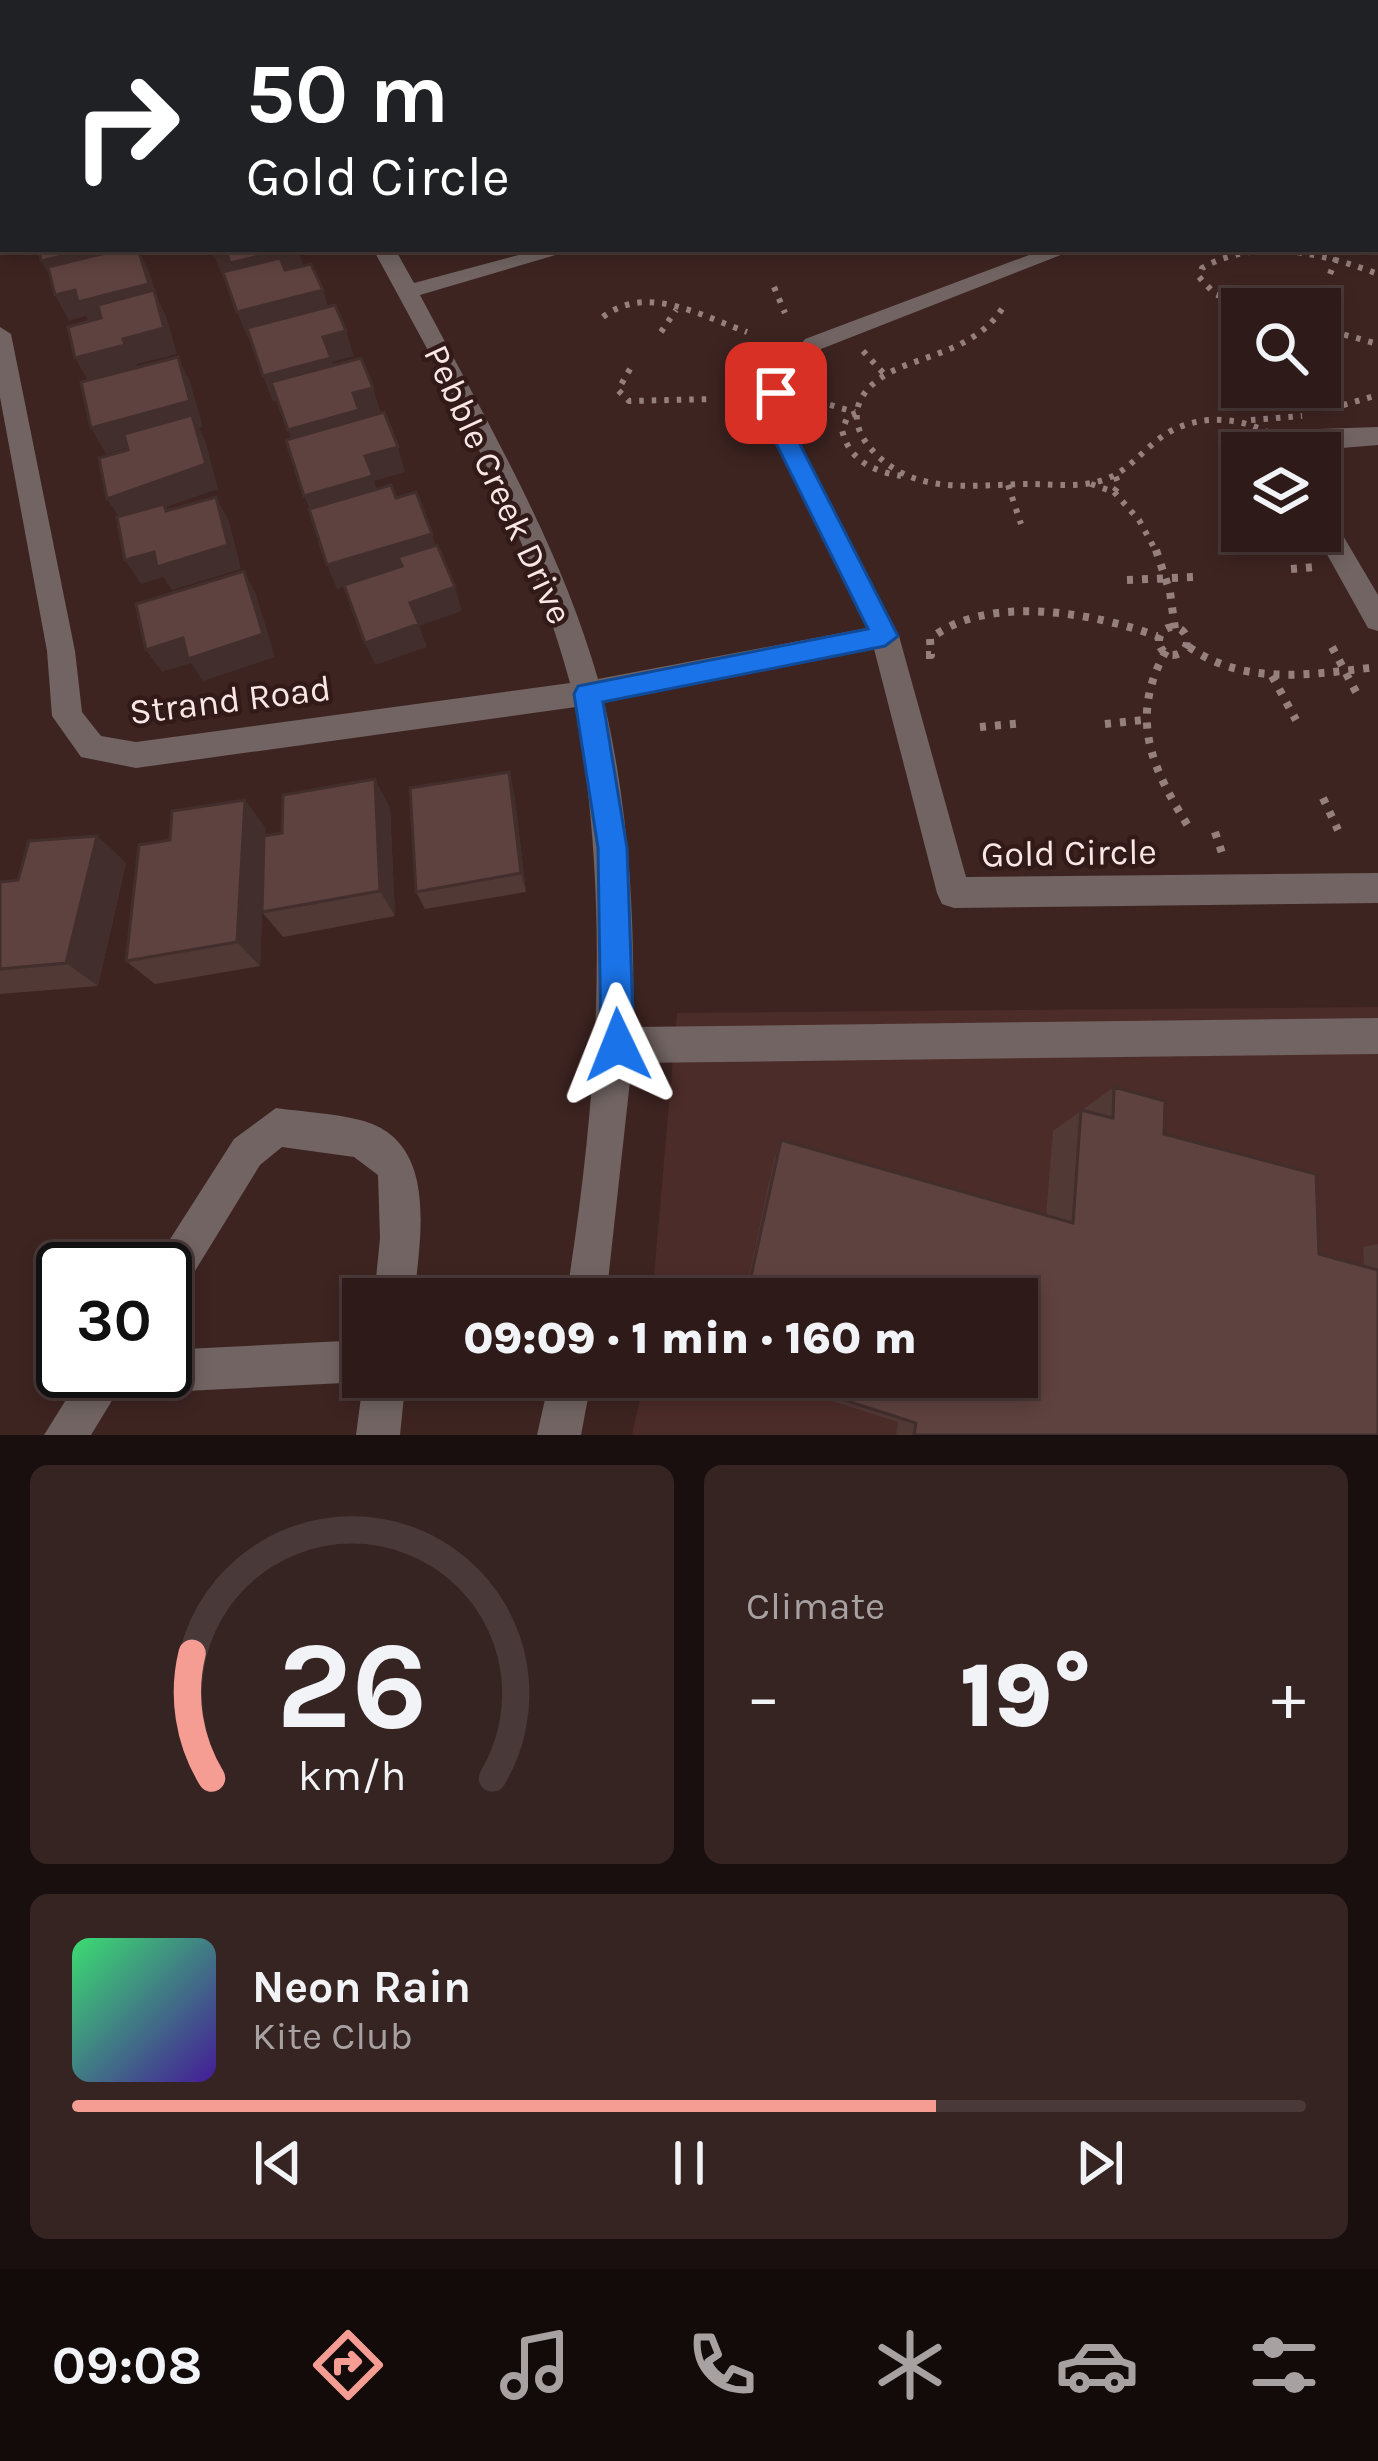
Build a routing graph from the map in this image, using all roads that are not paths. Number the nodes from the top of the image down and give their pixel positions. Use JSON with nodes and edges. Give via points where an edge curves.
{"nodes":[{"id":1,"x":386,"y":252,"type":"edge"},
{"id":2,"x":554,"y":252,"type":"edge"},
{"id":3,"x":1057,"y":252,"type":"edge"},
{"id":4,"x":407,"y":292,"type":"junction"},
{"id":5,"x":0,"y":334,"type":"edge"},
{"id":6,"x":1378,"y":436,"type":"edge"},
{"id":7,"x":1341,"y":437,"type":"edge"},
{"id":8,"x":1339,"y":552,"type":"edge"},
{"id":9,"x":1378,"y":620,"type":"edge"},
{"id":10,"x":885,"y":636,"type":"junction"},
{"id":11,"x":588,"y":694,"type":"junction"},
{"id":12,"x":1378,"y":888,"type":"edge"},
{"id":13,"x":1378,"y":1036,"type":"edge"},
{"id":14,"x":618,"y":1045,"type":"junction"},
{"id":15,"x":190,"y":1242,"type":"edge"},
{"id":16,"x":396,"y":1278,"type":"edge"},
{"id":17,"x":589,"y":1278,"type":"edge"},
{"id":18,"x":342,"y":1362,"type":"edge"},
{"id":19,"x":192,"y":1369,"type":"edge"},
{"id":20,"x":91,"y":1398,"type":"edge"},
{"id":21,"x":383,"y":1398,"type":"edge"},
{"id":22,"x":567,"y":1398,"type":"edge"},
{"id":23,"x":66,"y":1435,"type":"edge"},
{"id":24,"x":377,"y":1435,"type":"edge"},
{"id":25,"x":559,"y":1435,"type":"edge"}],
"edges":[{"from":1,"to":4,"type":"street","name":"Pebble Creek Drive"},
{"from":2,"to":4,"type":"street"},
{"from":3,"to":10,"type":"street","name":"Gold Circle","via":[[813,344],[778,389],[776,421]]},
{"from":4,"to":11,"type":"street","name":"Pebble Creek Drive","via":[[539,554]]},
{"from":5,"to":11,"type":"street","name":"Strand Road","via":[[67,716],[92,748],[136,755]]},
{"from":6,"to":7,"type":"street"},
{"from":8,"to":9,"type":"street"},
{"from":10,"to":11,"type":"street"},
{"from":10,"to":12,"type":"street","name":"Gold Circle","via":[[954,892]]},
{"from":11,"to":14,"type":"street","name":"Pebble Creek Drive","via":[[612,848]]},
{"from":13,"to":14,"type":"street"},
{"from":14,"to":17,"type":"street","name":"Pebble Creek Drive"},
{"from":15,"to":16,"type":"street","via":[[248,1151],[276,1127],[362,1139],[397,1166]]},
{"from":18,"to":19,"type":"street"},
{"from":20,"to":23,"type":"street"},
{"from":21,"to":24,"type":"street"},
{"from":22,"to":25,"type":"street"}]}
